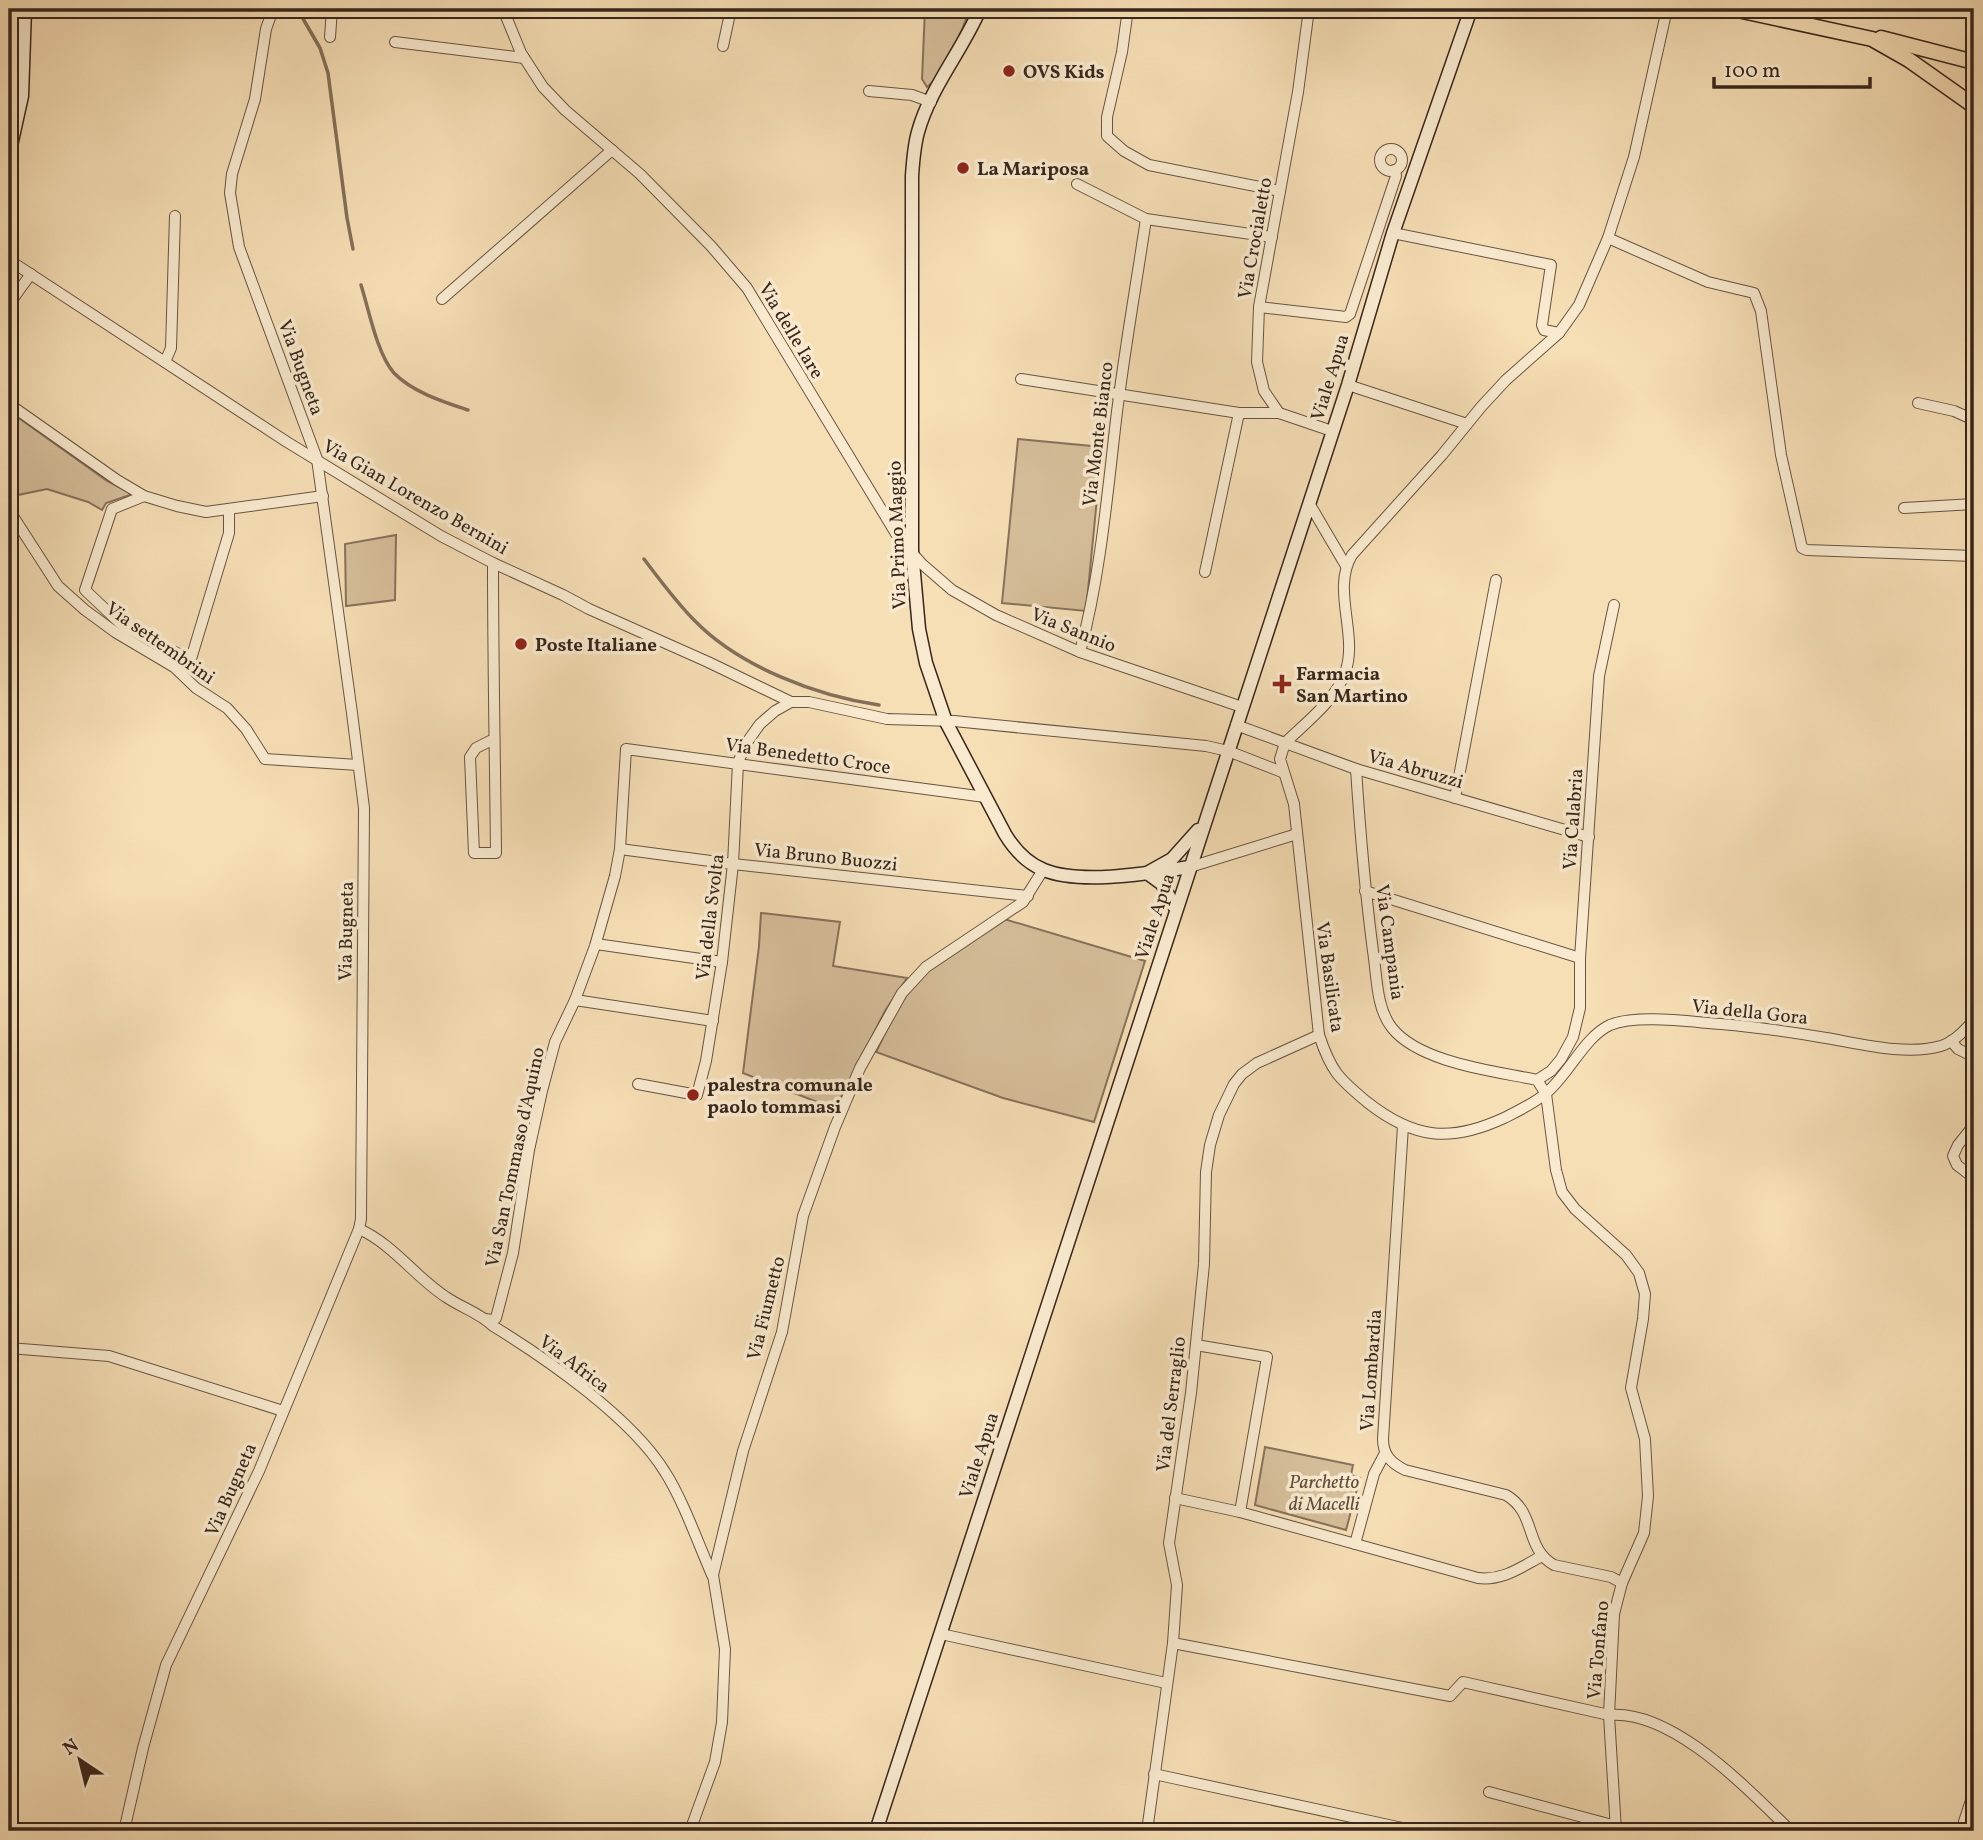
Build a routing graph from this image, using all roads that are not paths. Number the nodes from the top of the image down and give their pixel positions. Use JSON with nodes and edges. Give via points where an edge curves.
{"nodes":[{"id":1,"x":25,"y":9,"type":"edge"},
{"id":2,"x":273,"y":9,"type":"edge"},
{"id":3,"x":332,"y":9,"type":"edge"},
{"id":4,"x":503,"y":9,"type":"edge"},
{"id":5,"x":731,"y":9,"type":"edge"},
{"id":6,"x":980,"y":9,"type":"edge"},
{"id":7,"x":1128,"y":9,"type":"edge"},
{"id":8,"x":1309,"y":9,"type":"edge"},
{"id":9,"x":1667,"y":9,"type":"edge"},
{"id":10,"x":1733,"y":9,"type":"edge"},
{"id":11,"x":1469,"y":10,"type":"edge"},
{"id":12,"x":330,"y":37,"type":"dead end"},
{"id":13,"x":1872,"y":39,"type":"junction"},
{"id":14,"x":395,"y":42,"type":"dead end"},
{"id":15,"x":723,"y":46,"type":"dead end"},
{"id":16,"x":524,"y":58,"type":"junction"},
{"id":17,"x":1974,"y":62,"type":"edge"},
{"id":18,"x":869,"y":90,"type":"dead end"},
{"id":19,"x":931,"y":102,"type":"junction"},
{"id":20,"x":1974,"y":106,"type":"edge"},
{"id":21,"x":612,"y":150,"type":"junction"},
{"id":22,"x":9,"y":155,"type":"edge"},
{"id":23,"x":1395,"y":170,"type":"dead end"},
{"id":24,"x":1077,"y":184,"type":"dead end"},
{"id":25,"x":1280,"y":191,"type":"junction"},
{"id":26,"x":175,"y":216,"type":"dead end"},
{"id":27,"x":1146,"y":219,"type":"junction"},
{"id":28,"x":1393,"y":233,"type":"junction"},
{"id":29,"x":1272,"y":236,"type":"junction"},
{"id":30,"x":1608,"y":237,"type":"junction"},
{"id":31,"x":9,"y":260,"type":"edge"},
{"id":32,"x":31,"y":274,"type":"junction"},
{"id":33,"x":13,"y":294,"type":"edge"},
{"id":34,"x":442,"y":299,"type":"dead end"},
{"id":35,"x":9,"y":304,"type":"edge"},
{"id":36,"x":1259,"y":307,"type":"junction"},
{"id":37,"x":1559,"y":333,"type":"junction"},
{"id":38,"x":165,"y":362,"type":"junction"},
{"id":39,"x":1021,"y":379,"type":"dead end"},
{"id":40,"x":1348,"y":384,"type":"junction"},
{"id":41,"x":1120,"y":393,"type":"junction"},
{"id":42,"x":1918,"y":403,"type":"dead end"},
{"id":43,"x":9,"y":404,"type":"edge"},
{"id":44,"x":1240,"y":413,"type":"junction"},
{"id":45,"x":1279,"y":413,"type":"junction"},
{"id":46,"x":1974,"y":420,"type":"edge"},
{"id":47,"x":1467,"y":424,"type":"junction"},
{"id":48,"x":1332,"y":431,"type":"junction"},
{"id":49,"x":317,"y":459,"type":"junction"},
{"id":50,"x":144,"y":496,"type":"junction"},
{"id":51,"x":323,"y":496,"type":"junction"},
{"id":52,"x":1309,"y":503,"type":"junction"},
{"id":53,"x":1974,"y":504,"type":"edge"},
{"id":54,"x":229,"y":509,"type":"junction"},
{"id":55,"x":1905,"y":509,"type":"dead end"},
{"id":56,"x":9,"y":510,"type":"edge"},
{"id":57,"x":912,"y":551,"type":"junction"},
{"id":58,"x":1974,"y":556,"type":"edge"},
{"id":59,"x":492,"y":563,"type":"junction"},
{"id":60,"x":1346,"y":566,"type":"junction"},
{"id":61,"x":1205,"y":572,"type":"dead end"},
{"id":62,"x":1496,"y":580,"type":"dead end"},
{"id":63,"x":1614,"y":604,"type":"dead end"},
{"id":64,"x":1080,"y":652,"type":"junction"},
{"id":65,"x":791,"y":702,"type":"junction"},
{"id":66,"x":1241,"y":707,"type":"junction"},
{"id":67,"x":946,"y":722,"type":"junction"},
{"id":68,"x":1236,"y":725,"type":"junction"},
{"id":69,"x":494,"y":739,"type":"junction"},
{"id":70,"x":1284,"y":743,"type":"junction"},
{"id":71,"x":626,"y":749,"type":"joint"},
{"id":72,"x":1228,"y":751,"type":"junction"},
{"id":73,"x":738,"y":763,"type":"junction"},
{"id":74,"x":358,"y":765,"type":"junction"},
{"id":75,"x":1356,"y":769,"type":"junction"},
{"id":76,"x":1282,"y":772,"type":"junction"},
{"id":77,"x":985,"y":797,"type":"junction"},
{"id":78,"x":1455,"y":798,"type":"junction"},
{"id":79,"x":1205,"y":821,"type":"junction"},
{"id":80,"x":1297,"y":834,"type":"junction"},
{"id":81,"x":1588,"y":836,"type":"junction"},
{"id":82,"x":620,"y":849,"type":"junction"},
{"id":83,"x":733,"y":864,"type":"junction"},
{"id":84,"x":1190,"y":867,"type":"junction"},
{"id":85,"x":1044,"y":870,"type":"junction"},
{"id":86,"x":1147,"y":873,"type":"junction"},
{"id":87,"x":1365,"y":891,"type":"junction"},
{"id":88,"x":1028,"y":896,"type":"junction"},
{"id":89,"x":1176,"y":909,"type":"junction"},
{"id":90,"x":596,"y":944,"type":"junction"},
{"id":91,"x":1580,"y":958,"type":"junction"},
{"id":92,"x":722,"y":962,"type":"junction"},
{"id":93,"x":575,"y":1000,"type":"junction"},
{"id":94,"x":1974,"y":1020,"type":"edge"},
{"id":95,"x":713,"y":1021,"type":"junction"},
{"id":96,"x":1319,"y":1035,"type":"junction"},
{"id":97,"x":1573,"y":1037,"type":"junction"},
{"id":98,"x":1951,"y":1041,"type":"junction"},
{"id":99,"x":1587,"y":1046,"type":"junction"},
{"id":100,"x":1974,"y":1057,"type":"edge"},
{"id":101,"x":1537,"y":1080,"type":"junction"},
{"id":102,"x":638,"y":1084,"type":"dead end"},
{"id":103,"x":1546,"y":1094,"type":"junction"},
{"id":104,"x":1974,"y":1125,"type":"edge"},
{"id":105,"x":1403,"y":1126,"type":"junction"},
{"id":106,"x":1974,"y":1178,"type":"edge"},
{"id":107,"x":359,"y":1230,"type":"junction"},
{"id":108,"x":485,"y":1319,"type":"junction"},
{"id":109,"x":1196,"y":1345,"type":"junction"},
{"id":110,"x":9,"y":1348,"type":"edge"},
{"id":111,"x":283,"y":1411,"type":"junction"},
{"id":112,"x":1385,"y":1453,"type":"junction"},
{"id":113,"x":1175,"y":1497,"type":"junction"},
{"id":114,"x":1240,"y":1513,"type":"junction"},
{"id":115,"x":1355,"y":1544,"type":"junction"},
{"id":116,"x":1542,"y":1556,"type":"junction"},
{"id":117,"x":713,"y":1575,"type":"junction"},
{"id":118,"x":1622,"y":1583,"type":"junction"},
{"id":119,"x":940,"y":1634,"type":"junction"},
{"id":120,"x":1173,"y":1643,"type":"junction"},
{"id":121,"x":1166,"y":1683,"type":"junction"},
{"id":122,"x":1609,"y":1715,"type":"junction"},
{"id":123,"x":1154,"y":1774,"type":"junction"},
{"id":124,"x":1974,"y":1791,"type":"edge"},
{"id":125,"x":1489,"y":1792,"type":"dead end"},
{"id":126,"x":1378,"y":1827,"type":"edge"},
{"id":127,"x":1616,"y":1829,"type":"edge"},
{"id":128,"x":124,"y":1831,"type":"edge"},
{"id":129,"x":690,"y":1831,"type":"edge"},
{"id":130,"x":876,"y":1831,"type":"edge"},
{"id":131,"x":1147,"y":1831,"type":"edge"},
{"id":132,"x":1416,"y":1831,"type":"edge"},
{"id":133,"x":1791,"y":1831,"type":"edge"},
{"id":134,"x":1961,"y":1831,"type":"edge"}],
"edges":[{"from":1,"to":22,"type":"street","via":[[22,96]]},
{"from":2,"to":49,"type":"street","name":"Via Bugneta","via":[[256,99],[232,174],[231,209],[239,247]]},
{"from":3,"to":12,"type":"street"},
{"from":4,"to":16,"type":"street","name":"Via delle Iare"},
{"from":5,"to":15,"type":"street"},
{"from":6,"to":19,"type":"street","name":"Via Primo Maggio"},
{"from":7,"to":25,"type":"street","via":[[1107,136],[1149,165]]},
{"from":8,"to":25,"type":"street","name":"Via Crocialetto"},
{"from":9,"to":30,"type":"street","via":[[1634,157]]},
{"from":10,"to":13,"type":"main road"},
{"from":11,"to":28,"type":"street","name":"Viale Apua"},
{"from":13,"to":17,"type":"main road","via":[[1889,39]]},
{"from":13,"to":20,"type":"main road"},
{"from":14,"to":16,"type":"street"},
{"from":16,"to":21,"type":"street","name":"Via delle Iare","via":[[543,87]]},
{"from":18,"to":19,"type":"street"},
{"from":19,"to":57,"type":"street","name":"Via Primo Maggio","via":[[917,134],[912,176]]},
{"from":21,"to":34,"type":"street"},
{"from":21,"to":57,"type":"street","name":"Via delle Iare","via":[[694,228],[747,288],[898,537]]},
{"from":23,"to":36,"type":"street","via":[[1350,314]]},
{"from":24,"to":27,"type":"street"},
{"from":25,"to":29,"type":"street","name":"Via Crocialetto"},
{"from":26,"to":38,"type":"street","via":[[171,348]]},
{"from":27,"to":29,"type":"street"},
{"from":27,"to":41,"type":"street","name":"Via Monte Bianco"},
{"from":28,"to":37,"type":"street","via":[[1551,265],[1542,325],[1544,330]]},
{"from":28,"to":40,"type":"street","name":"Viale Apua"},
{"from":29,"to":36,"type":"street","name":"Via Crocialetto"},
{"from":30,"to":37,"type":"street","via":[[1579,305]]},
{"from":30,"to":58,"type":"street","via":[[1708,282],[1754,293],[1761,311],[1781,455],[1802,548]]},
{"from":31,"to":32,"type":"street","name":"Via Gian Lorenzo Bernini"},
{"from":32,"to":33,"type":"street"},
{"from":32,"to":38,"type":"street","name":"Via Gian Lorenzo Bernini"},
{"from":33,"to":35,"type":"street"},
{"from":36,"to":45,"type":"street","name":"Via Crocialetto","via":[[1257,362],[1264,391]]},
{"from":37,"to":47,"type":"street","via":[[1506,380]]},
{"from":38,"to":49,"type":"street","name":"Via Gian Lorenzo Bernini"},
{"from":39,"to":41,"type":"street"},
{"from":40,"to":47,"type":"street"},
{"from":40,"to":48,"type":"street","name":"Viale Apua"},
{"from":41,"to":44,"type":"street"},
{"from":41,"to":64,"type":"street","name":"Via Monte Bianco","via":[[1098,566]]},
{"from":42,"to":46,"type":"street"},
{"from":43,"to":50,"type":"street"},
{"from":44,"to":45,"type":"street"},
{"from":44,"to":61,"type":"street"},
{"from":45,"to":48,"type":"street"},
{"from":47,"to":60,"type":"street"},
{"from":48,"to":52,"type":"street","name":"Viale Apua"},
{"from":49,"to":51,"type":"street","name":"Via Bugneta"},
{"from":49,"to":59,"type":"street","name":"Via Gian Lorenzo Bernini"},
{"from":50,"to":54,"type":"street","via":[[205,512]]},
{"from":50,"to":54,"type":"street","via":[[112,509],[85,590],[124,626],[191,659],[229,533]]},
{"from":51,"to":54,"type":"street"},
{"from":51,"to":74,"type":"street","name":"Via Bugneta"},
{"from":52,"to":60,"type":"street"},
{"from":52,"to":66,"type":"street","name":"Viale Apua"},
{"from":53,"to":55,"type":"street"},
{"from":56,"to":74,"type":"street","name":"Via settembrini","via":[[58,586],[115,632],[174,667],[227,708],[265,759]]},
{"from":57,"to":64,"type":"street","name":"Via Sannio","via":[[926,568],[969,601]]},
{"from":57,"to":67,"type":"street","name":"Via Primo Maggio","via":[[919,629]]},
{"from":59,"to":65,"type":"street","name":"Via Gian Lorenzo Bernini"},
{"from":59,"to":69,"type":"street"},
{"from":60,"to":70,"type":"street","via":[[1350,649],[1345,674],[1326,702]]},
{"from":62,"to":78,"type":"street"},
{"from":63,"to":81,"type":"street","name":"Via Calabria","via":[[1599,676]]},
{"from":64,"to":66,"type":"street","name":"Via Sannio"},
{"from":65,"to":67,"type":"street","name":"Via Gian Lorenzo Bernini","via":[[887,719]]},
{"from":65,"to":73,"type":"street","name":"Via della Svolta","via":[[760,724]]},
{"from":66,"to":68,"type":"street","name":"Viale Apua"},
{"from":67,"to":72,"type":"street","name":"Via Gian Lorenzo Bernini"},
{"from":67,"to":77,"type":"street","name":"Via Primo Maggio"},
{"from":68,"to":70,"type":"street","name":"Via Abruzzi"},
{"from":68,"to":72,"type":"street","name":"Viale Apua"},
{"from":69,"to":69,"type":"street","via":[[476,748],[470,757],[474,853],[496,853]]},
{"from":70,"to":75,"type":"street","name":"Via Abruzzi"},
{"from":70,"to":76,"type":"street","name":"Via Basilicata"},
{"from":71,"to":73,"type":"street","name":"Via Benedetto Croce"},
{"from":71,"to":82,"type":"street","name":"Via San Tommaso d'Aquino"},
{"from":72,"to":76,"type":"street"},
{"from":72,"to":79,"type":"street","name":"Viale Apua"},
{"from":73,"to":77,"type":"street","name":"Via Benedetto Croce"},
{"from":73,"to":83,"type":"street","name":"Via della Svolta"},
{"from":74,"to":107,"type":"street","name":"Via Bugneta","via":[[364,808]]},
{"from":75,"to":78,"type":"street","name":"Via Abruzzi"},
{"from":75,"to":87,"type":"street","name":"Via Campania"},
{"from":76,"to":80,"type":"street","name":"Via Basilicata","via":[[1294,804]]},
{"from":77,"to":85,"type":"street","name":"Via Primo Maggio","via":[[1012,846]]},
{"from":78,"to":81,"type":"street","name":"Via Abruzzi"},
{"from":79,"to":84,"type":"street","name":"Viale Apua"},
{"from":79,"to":86,"type":"street","via":[[1172,859]]},
{"from":80,"to":84,"type":"street"},
{"from":80,"to":96,"type":"street","name":"Via Basilicata"},
{"from":81,"to":91,"type":"street","name":"Via Calabria"},
{"from":82,"to":83,"type":"street","name":"Via Bruno Buozzi"},
{"from":82,"to":90,"type":"street","name":"Via San Tommaso d'Aquino"},
{"from":83,"to":88,"type":"street","name":"Via Bruno Buozzi"},
{"from":83,"to":92,"type":"street","name":"Via della Svolta"},
{"from":84,"to":86,"type":"street","name":"Via Primo Maggio"},
{"from":84,"to":89,"type":"street","name":"Viale Apua"},
{"from":85,"to":86,"type":"street","name":"Via Primo Maggio","via":[[1071,877]]},
{"from":85,"to":88,"type":"street","name":"Via Fiumetto"},
{"from":86,"to":89,"type":"street","via":[[1162,884]]},
{"from":87,"to":91,"type":"street"},
{"from":87,"to":101,"type":"street","name":"Via Campania","via":[[1381,1006],[1392,1028],[1412,1045],[1444,1059]]},
{"from":88,"to":117,"type":"street","name":"Via Fiumetto","via":[[916,976],[860,1068],[803,1216],[782,1332],[743,1451]]},
{"from":89,"to":119,"type":"street","name":"Viale Apua"},
{"from":90,"to":92,"type":"street"},
{"from":90,"to":93,"type":"street","name":"Via San Tommaso d'Aquino"},
{"from":91,"to":97,"type":"street","name":"Via Calabria","via":[[1580,1008]]},
{"from":92,"to":95,"type":"street","name":"Via della Svolta"},
{"from":93,"to":95,"type":"street"},
{"from":93,"to":108,"type":"street","name":"Via San Tommaso d'Aquino","via":[[555,1042],[542,1091],[498,1312],[493,1321]]},
{"from":94,"to":98,"type":"street"},
{"from":95,"to":102,"type":"street","name":"Via della Svolta","via":[[697,1095]]},
{"from":96,"to":105,"type":"street","name":"Via Basilicata","via":[[1337,1076]]},
{"from":96,"to":109,"type":"street","name":"Via del Serraglio","via":[[1249,1068],[1234,1084],[1219,1115],[1206,1172]]},
{"from":97,"to":99,"type":"street"},
{"from":97,"to":101,"type":"street","name":"Via Calabria","via":[[1551,1071]]},
{"from":98,"to":99,"type":"street","name":"Via della Gora","via":[[1937,1047],[1893,1049],[1763,1027],[1649,1020],[1608,1026]]},
{"from":98,"to":100,"type":"street"},
{"from":99,"to":103,"type":"street","name":"Via della Gora"},
{"from":101,"to":103,"type":"street"},
{"from":103,"to":105,"type":"street","name":"Via Basilicata","via":[[1478,1130],[1441,1134]]},
{"from":103,"to":118,"type":"street","name":"Via Tonfano","via":[[1562,1192],[1626,1255],[1639,1273],[1645,1294],[1630,1388],[1645,1439],[1648,1496],[1644,1533]]},
{"from":104,"to":106,"type":"street","via":[[1953,1156]]},
{"from":105,"to":112,"type":"street","name":"Via Lombardia"},
{"from":107,"to":108,"type":"street","name":"Via Africa","via":[[375,1237],[447,1298]]},
{"from":107,"to":111,"type":"street","name":"Via Bugneta"},
{"from":108,"to":117,"type":"street","name":"Via Africa","via":[[575,1384],[647,1445],[666,1474]]},
{"from":109,"to":113,"type":"street","name":"Via del Serraglio"},
{"from":109,"to":114,"type":"street","via":[[1267,1357]]},
{"from":110,"to":111,"type":"street","via":[[109,1356]]},
{"from":111,"to":128,"type":"street","name":"Via Bugneta","via":[[166,1665]]},
{"from":112,"to":115,"type":"street","via":[[1374,1474]]},
{"from":112,"to":116,"type":"street","name":"Via Lombardia","via":[[1405,1470],[1513,1499],[1524,1512]]},
{"from":113,"to":114,"type":"street"},
{"from":113,"to":120,"type":"street","name":"Via del Serraglio","via":[[1169,1543],[1177,1585]]},
{"from":114,"to":115,"type":"street"},
{"from":115,"to":116,"type":"street","via":[[1493,1579]]},
{"from":116,"to":118,"type":"street","via":[[1554,1565]]},
{"from":117,"to":129,"type":"street","name":"Via Fiumetto","via":[[725,1649],[722,1723],[715,1762]]},
{"from":118,"to":122,"type":"street","name":"Via Tonfano","via":[[1614,1614]]},
{"from":119,"to":121,"type":"street"},
{"from":119,"to":130,"type":"street","name":"Viale Apua"},
{"from":120,"to":121,"type":"street","name":"Via del Serraglio"},
{"from":120,"to":122,"type":"street","via":[[1450,1696],[1463,1682]]},
{"from":121,"to":123,"type":"street","name":"Via del Serraglio"},
{"from":122,"to":127,"type":"street","name":"Via Tonfano"},
{"from":122,"to":133,"type":"street","via":[[1640,1718],[1693,1743]]},
{"from":123,"to":126,"type":"street"},
{"from":123,"to":131,"type":"street","name":"Via del Serraglio"},
{"from":124,"to":134,"type":"street"},
{"from":125,"to":127,"type":"street"},
{"from":126,"to":132,"type":"street"}]}
